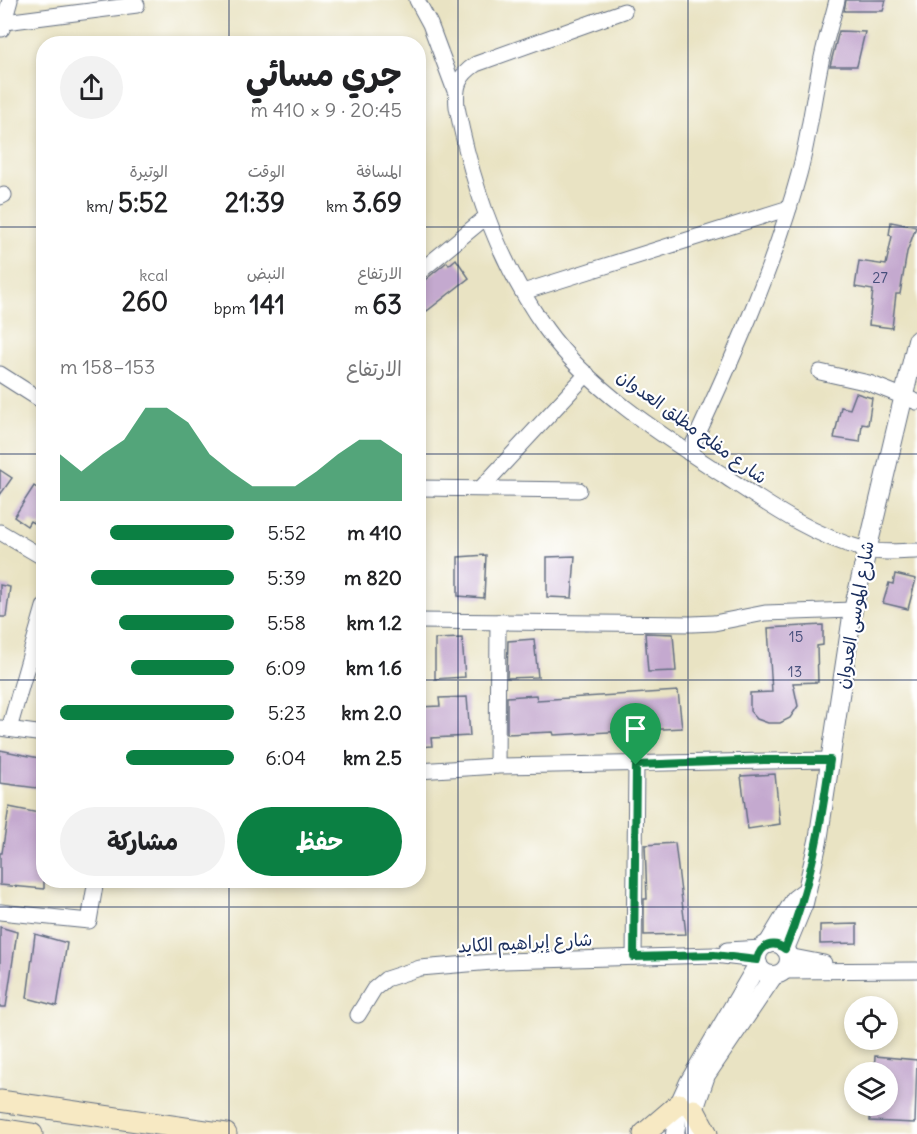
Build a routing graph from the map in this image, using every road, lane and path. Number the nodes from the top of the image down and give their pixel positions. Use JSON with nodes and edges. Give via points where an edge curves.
{"nodes":[{"id":1,"x":10,"y":0,"type":"edge"},
{"id":2,"x":417,"y":0,"type":"edge"},
{"id":3,"x":837,"y":0,"type":"edge"},
{"id":4,"x":137,"y":4,"type":"dead end"},
{"id":5,"x":624,"y":11,"type":"dead end"},
{"id":6,"x":3,"y":27,"type":"edge"},
{"id":7,"x":455,"y":91,"type":"junction"},
{"id":8,"x":789,"y":208,"type":"junction"},
{"id":9,"x":486,"y":217,"type":"junction"},
{"id":10,"x":426,"y":266,"type":"edge"},
{"id":11,"x":523,"y":292,"type":"junction"},
{"id":12,"x":917,"y":340,"type":"edge"},
{"id":13,"x":820,"y":372,"type":"dead end"},
{"id":14,"x":0,"y":374,"type":"edge"},
{"id":15,"x":587,"y":374,"type":"junction"},
{"id":16,"x":36,"y":397,"type":"edge"},
{"id":17,"x":910,"y":399,"type":"edge"},
{"id":18,"x":689,"y":453,"type":"junction"},
{"id":19,"x":426,"y":488,"type":"edge"},
{"id":20,"x":481,"y":488,"type":"junction"},
{"id":21,"x":579,"y":490,"type":"dead end"},
{"id":22,"x":0,"y":532,"type":"edge"},
{"id":23,"x":865,"y":550,"type":"junction"},
{"id":24,"x":917,"y":551,"type":"edge"},
{"id":25,"x":36,"y":553,"type":"edge"},
{"id":26,"x":853,"y":610,"type":"junction"},
{"id":27,"x":426,"y":621,"type":"edge"},
{"id":28,"x":498,"y":622,"type":"junction"},
{"id":29,"x":36,"y":631,"type":"edge"},
{"id":30,"x":4,"y":728,"type":"edge"},
{"id":31,"x":36,"y":733,"type":"edge"},
{"id":32,"x":830,"y":760,"type":"junction"},
{"id":33,"x":636,"y":765,"type":"junction"},
{"id":34,"x":497,"y":766,"type":"junction"},
{"id":35,"x":426,"y":770,"type":"edge"},
{"id":36,"x":95,"y":888,"type":"edge"},
{"id":37,"x":0,"y":912,"type":"edge"},
{"id":38,"x":634,"y":957,"type":"junction"},
{"id":39,"x":772,"y":958,"type":"junction"},
{"id":40,"x":917,"y":970,"type":"edge"},
{"id":41,"x":358,"y":1015,"type":"dead end"},
{"id":42,"x":0,"y":1101,"type":"edge"},
{"id":43,"x":687,"y":1107,"type":"junction"},
{"id":44,"x":0,"y":1130,"type":"edge"},
{"id":45,"x":32,"y":1134,"type":"edge"},
{"id":46,"x":226,"y":1134,"type":"edge"},
{"id":47,"x":644,"y":1134,"type":"edge"},
{"id":48,"x":675,"y":1134,"type":"edge"},
{"id":49,"x":695,"y":1134,"type":"edge"},
{"id":50,"x":707,"y":1134,"type":"edge"}],
"edges":[{"from":1,"to":6,"type":"street"},
{"from":2,"to":7,"type":"street","name":"شارع مفلح مطلق العدوان"},
{"from":3,"to":8,"type":"street"},
{"from":4,"to":6,"type":"street"},
{"from":5,"to":7,"type":"street","via":[[477,64],[458,80]]},
{"from":7,"to":9,"type":"street","name":"شارع مفلح مطلق العدوان","via":[[460,124]]},
{"from":8,"to":11,"type":"street"},
{"from":8,"to":18,"type":"street","via":[[761,288]]},
{"from":9,"to":10,"type":"street"},
{"from":9,"to":11,"type":"street","name":"شارع مفلح مطلق العدوان"},
{"from":11,"to":15,"type":"street","name":"شارع مفلح مطلق العدوان","via":[[546,330]]},
{"from":12,"to":17,"type":"street","name":"شارع الموسى العدوان"},
{"from":13,"to":17,"type":"street","via":[[869,383]]},
{"from":14,"to":16,"type":"street"},
{"from":15,"to":18,"type":"street","name":"شارع مفلح مطلق العدوان"},
{"from":15,"to":20,"type":"street"},
{"from":17,"to":23,"type":"street","name":"شارع الموسى العدوان"},
{"from":18,"to":23,"type":"street","name":"شارع مفلح مطلق العدوان","via":[[791,519]]},
{"from":19,"to":20,"type":"street"},
{"from":20,"to":21,"type":"street"},
{"from":22,"to":25,"type":"street"},
{"from":23,"to":24,"type":"street","name":"شارع مفلح مطلق العدوان"},
{"from":23,"to":26,"type":"street","name":"شارع الموسى العدوان"},
{"from":26,"to":28,"type":"street","via":[[765,613],[714,623]]},
{"from":26,"to":32,"type":"street","name":"شارع الموسى العدوان"},
{"from":27,"to":28,"type":"street"},
{"from":28,"to":34,"type":"street"},
{"from":29,"to":30,"type":"street"},
{"from":30,"to":31,"type":"street"},
{"from":32,"to":33,"type":"street"},
{"from":32,"to":39,"type":"street","name":"شارع الموسى العدوان","via":[[804,903]]},
{"from":33,"to":34,"type":"street"},
{"from":33,"to":38,"type":"street"},
{"from":34,"to":35,"type":"street"},
{"from":36,"to":37,"type":"street","via":[[89,921]]},
{"from":38,"to":39,"type":"street","name":"شارع إبراهيم الكايد","via":[[714,955],[723,950]]},
{"from":38,"to":41,"type":"street","name":"شارع إبراهيم الكايد","via":[[408,970],[378,985]]},
{"from":39,"to":40,"type":"street","name":"شارع إبراهيم الكايد","via":[[837,969]]},
{"from":39,"to":43,"type":"street","name":"شارع الموسى العدوان"},
{"from":42,"to":46,"type":"main road"},
{"from":43,"to":47,"type":"main road"},
{"from":43,"to":48,"type":"street","name":"شارع الموسى العدوان"},
{"from":43,"to":49,"type":"street"},
{"from":43,"to":50,"type":"main road"},
{"from":44,"to":45,"type":"main road"}]}
